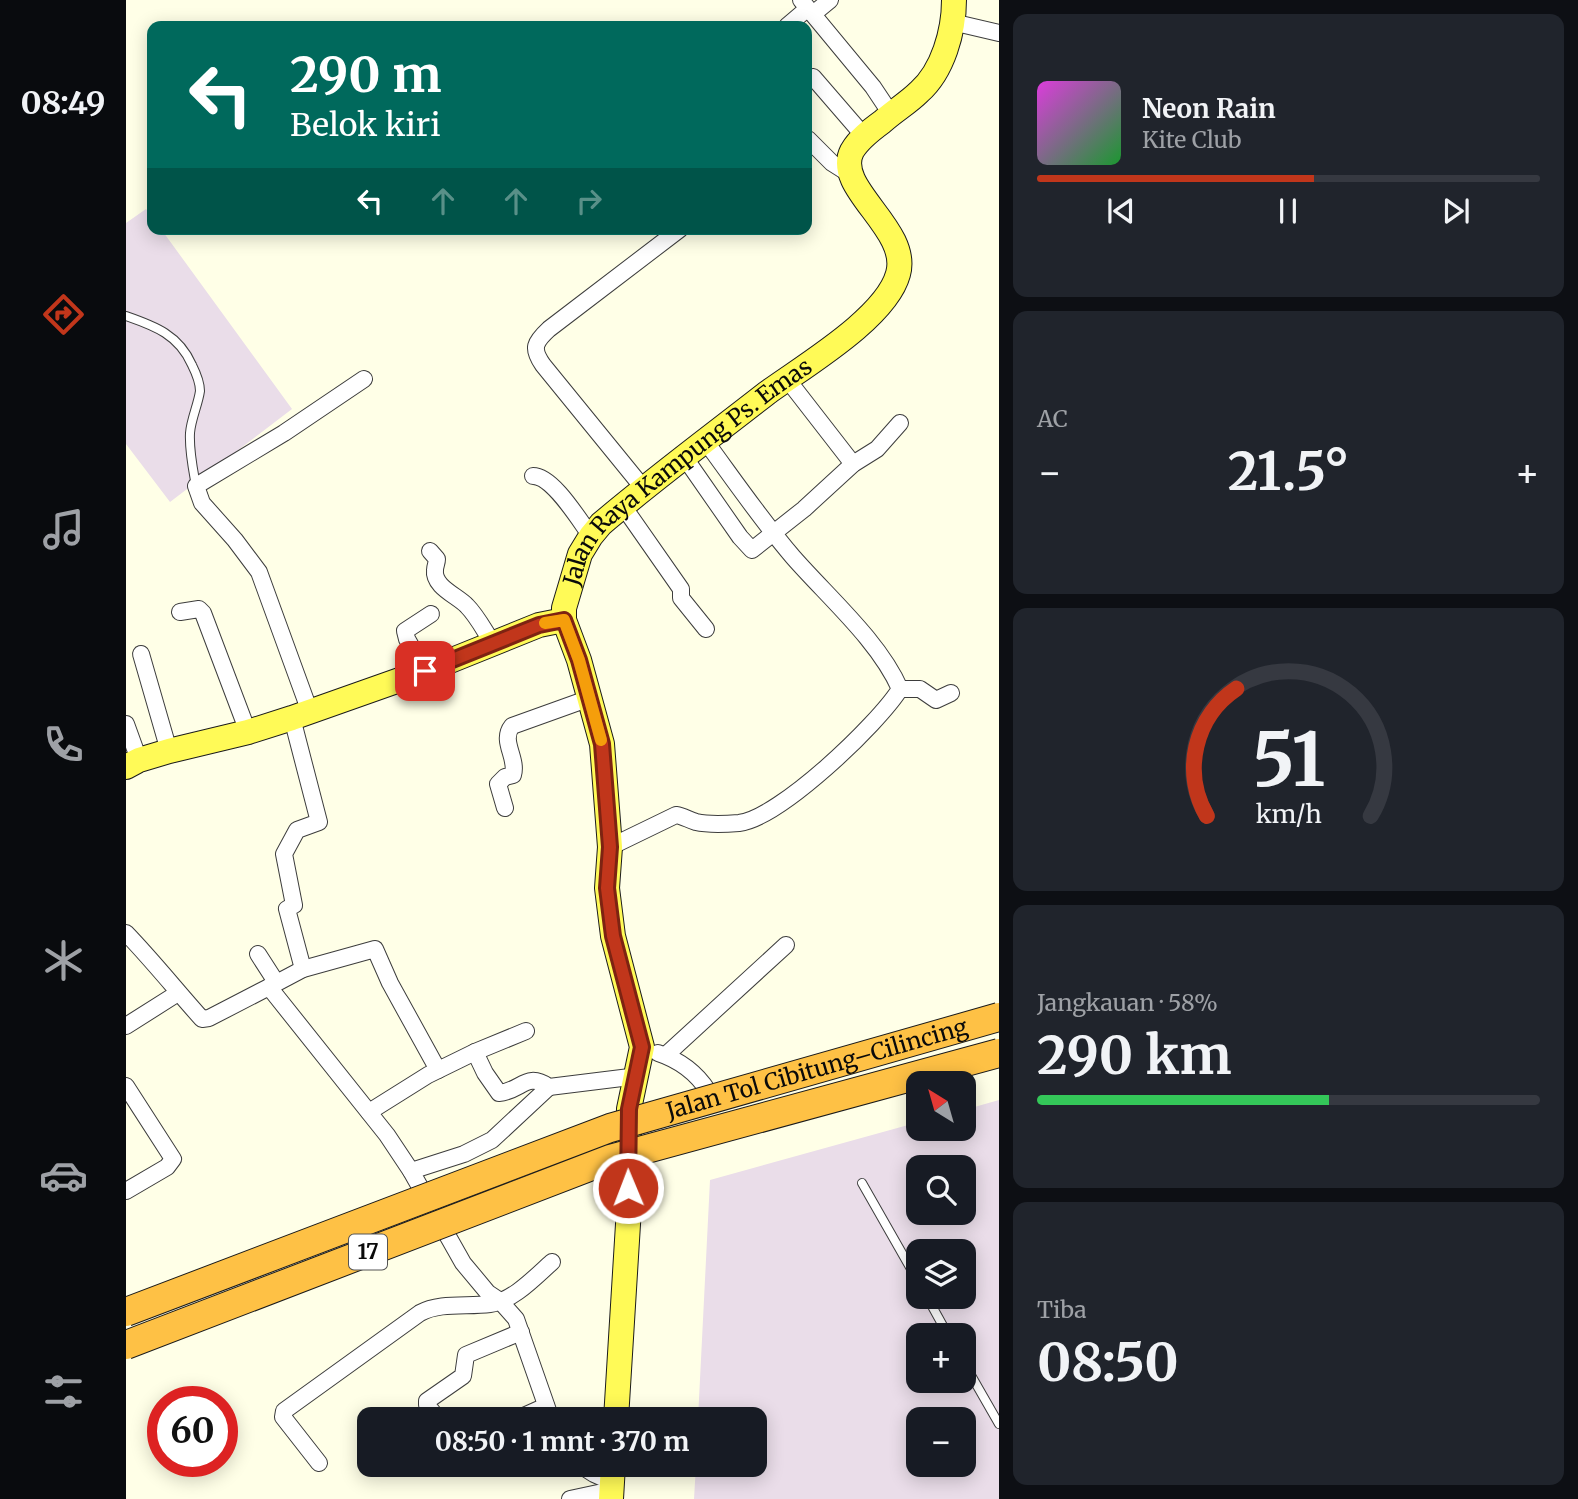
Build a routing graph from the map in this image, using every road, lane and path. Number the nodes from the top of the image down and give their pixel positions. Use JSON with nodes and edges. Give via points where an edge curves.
{"nodes":[{"id":1,"x":830,"y":0,"type":"edge"},
{"id":2,"x":807,"y":8,"type":"edge"},
{"id":3,"x":953,"y":11,"type":"edge"},
{"id":4,"x":793,"y":21,"type":"edge"},
{"id":5,"x":997,"y":32,"type":"edge"},
{"id":6,"x":813,"y":77,"type":"dead end"},
{"id":7,"x":891,"y":114,"type":"junction"},
{"id":8,"x":864,"y":136,"type":"junction"},
{"id":9,"x":812,"y":143,"type":"edge"},
{"id":10,"x":851,"y":175,"type":"junction"},
{"id":11,"x":672,"y":235,"type":"edge"},
{"id":12,"x":126,"y":316,"type":"edge"},
{"id":13,"x":364,"y":379,"type":"dead end"},
{"id":14,"x":787,"y":379,"type":"junction"},
{"id":15,"x":900,"y":423,"type":"dead end"},
{"id":16,"x":706,"y":442,"type":"junction"},
{"id":17,"x":685,"y":458,"type":"junction"},
{"id":18,"x":853,"y":464,"type":"junction"},
{"id":19,"x":533,"y":476,"type":"dead end"},
{"id":20,"x":196,"y":486,"type":"junction"},
{"id":21,"x":643,"y":489,"type":"junction"},
{"id":22,"x":623,"y":506,"type":"junction"},
{"id":23,"x":774,"y":534,"type":"junction"},
{"id":24,"x":590,"y":536,"type":"junction"},
{"id":25,"x":430,"y":551,"type":"dead end"},
{"id":26,"x":180,"y":612,"type":"dead end"},
{"id":27,"x":431,"y":614,"type":"dead end"},
{"id":28,"x":564,"y":620,"type":"junction"},
{"id":29,"x":706,"y":629,"type":"dead end"},
{"id":30,"x":492,"y":642,"type":"junction"},
{"id":31,"x":141,"y":654,"type":"dead end"},
{"id":32,"x":425,"y":671,"type":"junction"},
{"id":33,"x":900,"y":690,"type":"junction"},
{"id":34,"x":951,"y":693,"type":"dead end"},
{"id":35,"x":590,"y":698,"type":"junction"},
{"id":36,"x":301,"y":715,"type":"junction"},
{"id":37,"x":126,"y":724,"type":"edge"},
{"id":38,"x":248,"y":732,"type":"junction"},
{"id":39,"x":169,"y":751,"type":"junction"},
{"id":40,"x":132,"y":764,"type":"edge"},
{"id":41,"x":505,"y":808,"type":"dead end"},
{"id":42,"x":610,"y":847,"type":"junction"},
{"id":43,"x":126,"y":933,"type":"edge"},
{"id":44,"x":786,"y":945,"type":"dead end"},
{"id":45,"x":258,"y":954,"type":"dead end"},
{"id":46,"x":303,"y":969,"type":"junction"},
{"id":47,"x":272,"y":984,"type":"junction"},
{"id":48,"x":178,"y":993,"type":"junction"},
{"id":49,"x":999,"y":1017,"type":"edge"},
{"id":50,"x":126,"y":1026,"type":"edge"},
{"id":51,"x":526,"y":1031,"type":"dead end"},
{"id":52,"x":642,"y":1047,"type":"junction"},
{"id":53,"x":475,"y":1052,"type":"junction"},
{"id":54,"x":999,"y":1053,"type":"edge"},
{"id":55,"x":666,"y":1055,"type":"junction"},
{"id":56,"x":438,"y":1070,"type":"junction"},
{"id":57,"x":638,"y":1076,"type":"junction"},
{"id":58,"x":126,"y":1086,"type":"edge"},
{"id":59,"x":549,"y":1087,"type":"junction"},
{"id":60,"x":708,"y":1091,"type":"dead end"},
{"id":61,"x":369,"y":1112,"type":"junction"},
{"id":62,"x":411,"y":1171,"type":"junction"},
{"id":63,"x":862,"y":1183,"type":"dead end"},
{"id":64,"x":128,"y":1185,"type":"edge"},
{"id":65,"x":906,"y":1260,"type":"edge"},
{"id":66,"x":552,"y":1262,"type":"dead end"},
{"id":67,"x":500,"y":1301,"type":"junction"},
{"id":68,"x":126,"y":1312,"type":"edge"},
{"id":69,"x":521,"y":1332,"type":"junction"},
{"id":70,"x":126,"y":1345,"type":"edge"},
{"id":71,"x":976,"y":1384,"type":"edge"},
{"id":72,"x":429,"y":1407,"type":"edge"},
{"id":73,"x":546,"y":1407,"type":"edge"},
{"id":74,"x":617,"y":1407,"type":"edge"},
{"id":75,"x":999,"y":1424,"type":"edge"},
{"id":76,"x":319,"y":1463,"type":"dead end"},
{"id":77,"x":612,"y":1484,"type":"edge"},
{"id":78,"x":570,"y":1499,"type":"edge"}],
"edges":[{"from":1,"to":2,"type":"street"},
{"from":2,"to":4,"type":"street"},
{"from":2,"to":7,"type":"street"},
{"from":3,"to":5,"type":"street"},
{"from":3,"to":7,"type":"main road","via":[[941,59],[928,83]]},
{"from":6,"to":8,"type":"street"},
{"from":7,"to":8,"type":"main road"},
{"from":8,"to":10,"type":"main road","via":[[850,157]]},
{"from":9,"to":10,"type":"street"},
{"from":10,"to":14,"type":"main road","name":"Jalan Raya Kampung Ps. Emas","via":[[898,248],[899,272],[875,311]]},
{"from":11,"to":21,"type":"street","via":[[549,329],[536,346],[543,365]]},
{"from":12,"to":20,"type":"lane","via":[[158,327],[175,339],[197,374],[200,390],[190,429]]},
{"from":13,"to":20,"type":"street"},
{"from":14,"to":16,"type":"main road","name":"Jalan Raya Kampung Ps. Emas"},
{"from":14,"to":18,"type":"street"},
{"from":15,"to":18,"type":"street","via":[[877,449]]},
{"from":16,"to":17,"type":"main road","name":"Jalan Raya Kampung Ps. Emas"},
{"from":16,"to":23,"type":"street"},
{"from":17,"to":21,"type":"main road","name":"Jalan Raya Kampung Ps. Emas"},
{"from":17,"to":23,"type":"street","via":[[749,549]]},
{"from":18,"to":23,"type":"street"},
{"from":19,"to":24,"type":"street","via":[[540,476],[555,489]]},
{"from":20,"to":36,"type":"street","via":[[202,503],[259,572]]},
{"from":21,"to":22,"type":"main road","name":"Jalan Raya Kampung Ps. Emas"},
{"from":22,"to":24,"type":"main road","name":"Jalan Raya Kampung Ps. Emas"},
{"from":22,"to":29,"type":"street"},
{"from":23,"to":33,"type":"street","via":[[861,632]]},
{"from":24,"to":28,"type":"main road","name":"Jalan Raya Kampung Ps. Emas","via":[[570,585]]},
{"from":25,"to":30,"type":"street","via":[[437,559],[440,583],[467,606]]},
{"from":26,"to":38,"type":"street","via":[[199,609],[203,613]]},
{"from":27,"to":32,"type":"street","via":[[405,631]]},
{"from":28,"to":30,"type":"main road","name":"Jalan Raya Kampung Ps. Emas"},
{"from":28,"to":35,"type":"main road"},
{"from":30,"to":32,"type":"main road","name":"Jalan Raya Kampung Ps. Emas"},
{"from":31,"to":39,"type":"street"},
{"from":32,"to":36,"type":"main road","name":"Jalan Raya Kampung Ps. Emas"},
{"from":33,"to":34,"type":"street","via":[[920,689],[936,700]]},
{"from":33,"to":42,"type":"street","via":[[810,782],[766,813],[738,823],[706,824],[676,815]]},
{"from":35,"to":41,"type":"street","via":[[508,731],[515,770],[498,784]]},
{"from":35,"to":42,"type":"main road","via":[[602,744]]},
{"from":36,"to":38,"type":"main road","name":"Jalan Raya Kampung Ps. Emas"},
{"from":36,"to":46,"type":"street","via":[[319,822],[297,830],[284,854],[294,905],[287,909]]},
{"from":37,"to":40,"type":"street"},
{"from":38,"to":39,"type":"main road","name":"Jalan Raya Kampung Ps. Emas"},
{"from":39,"to":40,"type":"main road","name":"Jalan Raya Kampung Ps. Emas"},
{"from":42,"to":52,"type":"main road","via":[[607,888],[613,936]]},
{"from":43,"to":48,"type":"street"},
{"from":44,"to":55,"type":"street"},
{"from":45,"to":47,"type":"street"},
{"from":46,"to":47,"type":"street"},
{"from":46,"to":56,"type":"street","via":[[375,949]]},
{"from":47,"to":48,"type":"street","via":[[201,1019]]},
{"from":47,"to":61,"type":"street"},
{"from":48,"to":50,"type":"street"},
{"from":49,"to":68,"type":"highway","name":"Jalan Tol Cibitung–Cilincing","number":"17","bridge":true,"via":[[610,1128]]},
{"from":51,"to":53,"type":"street"},
{"from":52,"to":55,"type":"street"},
{"from":52,"to":57,"type":"main road"},
{"from":53,"to":56,"type":"street"},
{"from":53,"to":59,"type":"street","via":[[499,1093],[533,1079]]},
{"from":54,"to":70,"type":"highway","name":"Jalan Tol Cibitung–Cilincing","number":"17","bridge":true,"via":[[610,1159]]},
{"from":55,"to":60,"type":"street","via":[[694,1072]]},
{"from":56,"to":61,"type":"street"},
{"from":57,"to":59,"type":"street"},
{"from":57,"to":74,"type":"main road","via":[[629,1109],[629,1208]]},
{"from":58,"to":64,"type":"street","via":[[173,1159],[167,1167]]},
{"from":59,"to":62,"type":"street","via":[[492,1140]]},
{"from":61,"to":62,"type":"street"},
{"from":62,"to":67,"type":"street","via":[[463,1263]]},
{"from":63,"to":65,"type":"lane"},
{"from":66,"to":67,"type":"street"},
{"from":67,"to":69,"type":"street"},
{"from":67,"to":76,"type":"street","via":[[428,1309],[284,1411],[283,1417]]},
{"from":69,"to":72,"type":"street","via":[[466,1355],[463,1376],[427,1401]]},
{"from":69,"to":73,"type":"street"},
{"from":71,"to":75,"type":"lane"},
{"from":77,"to":78,"type":"street"}]}
